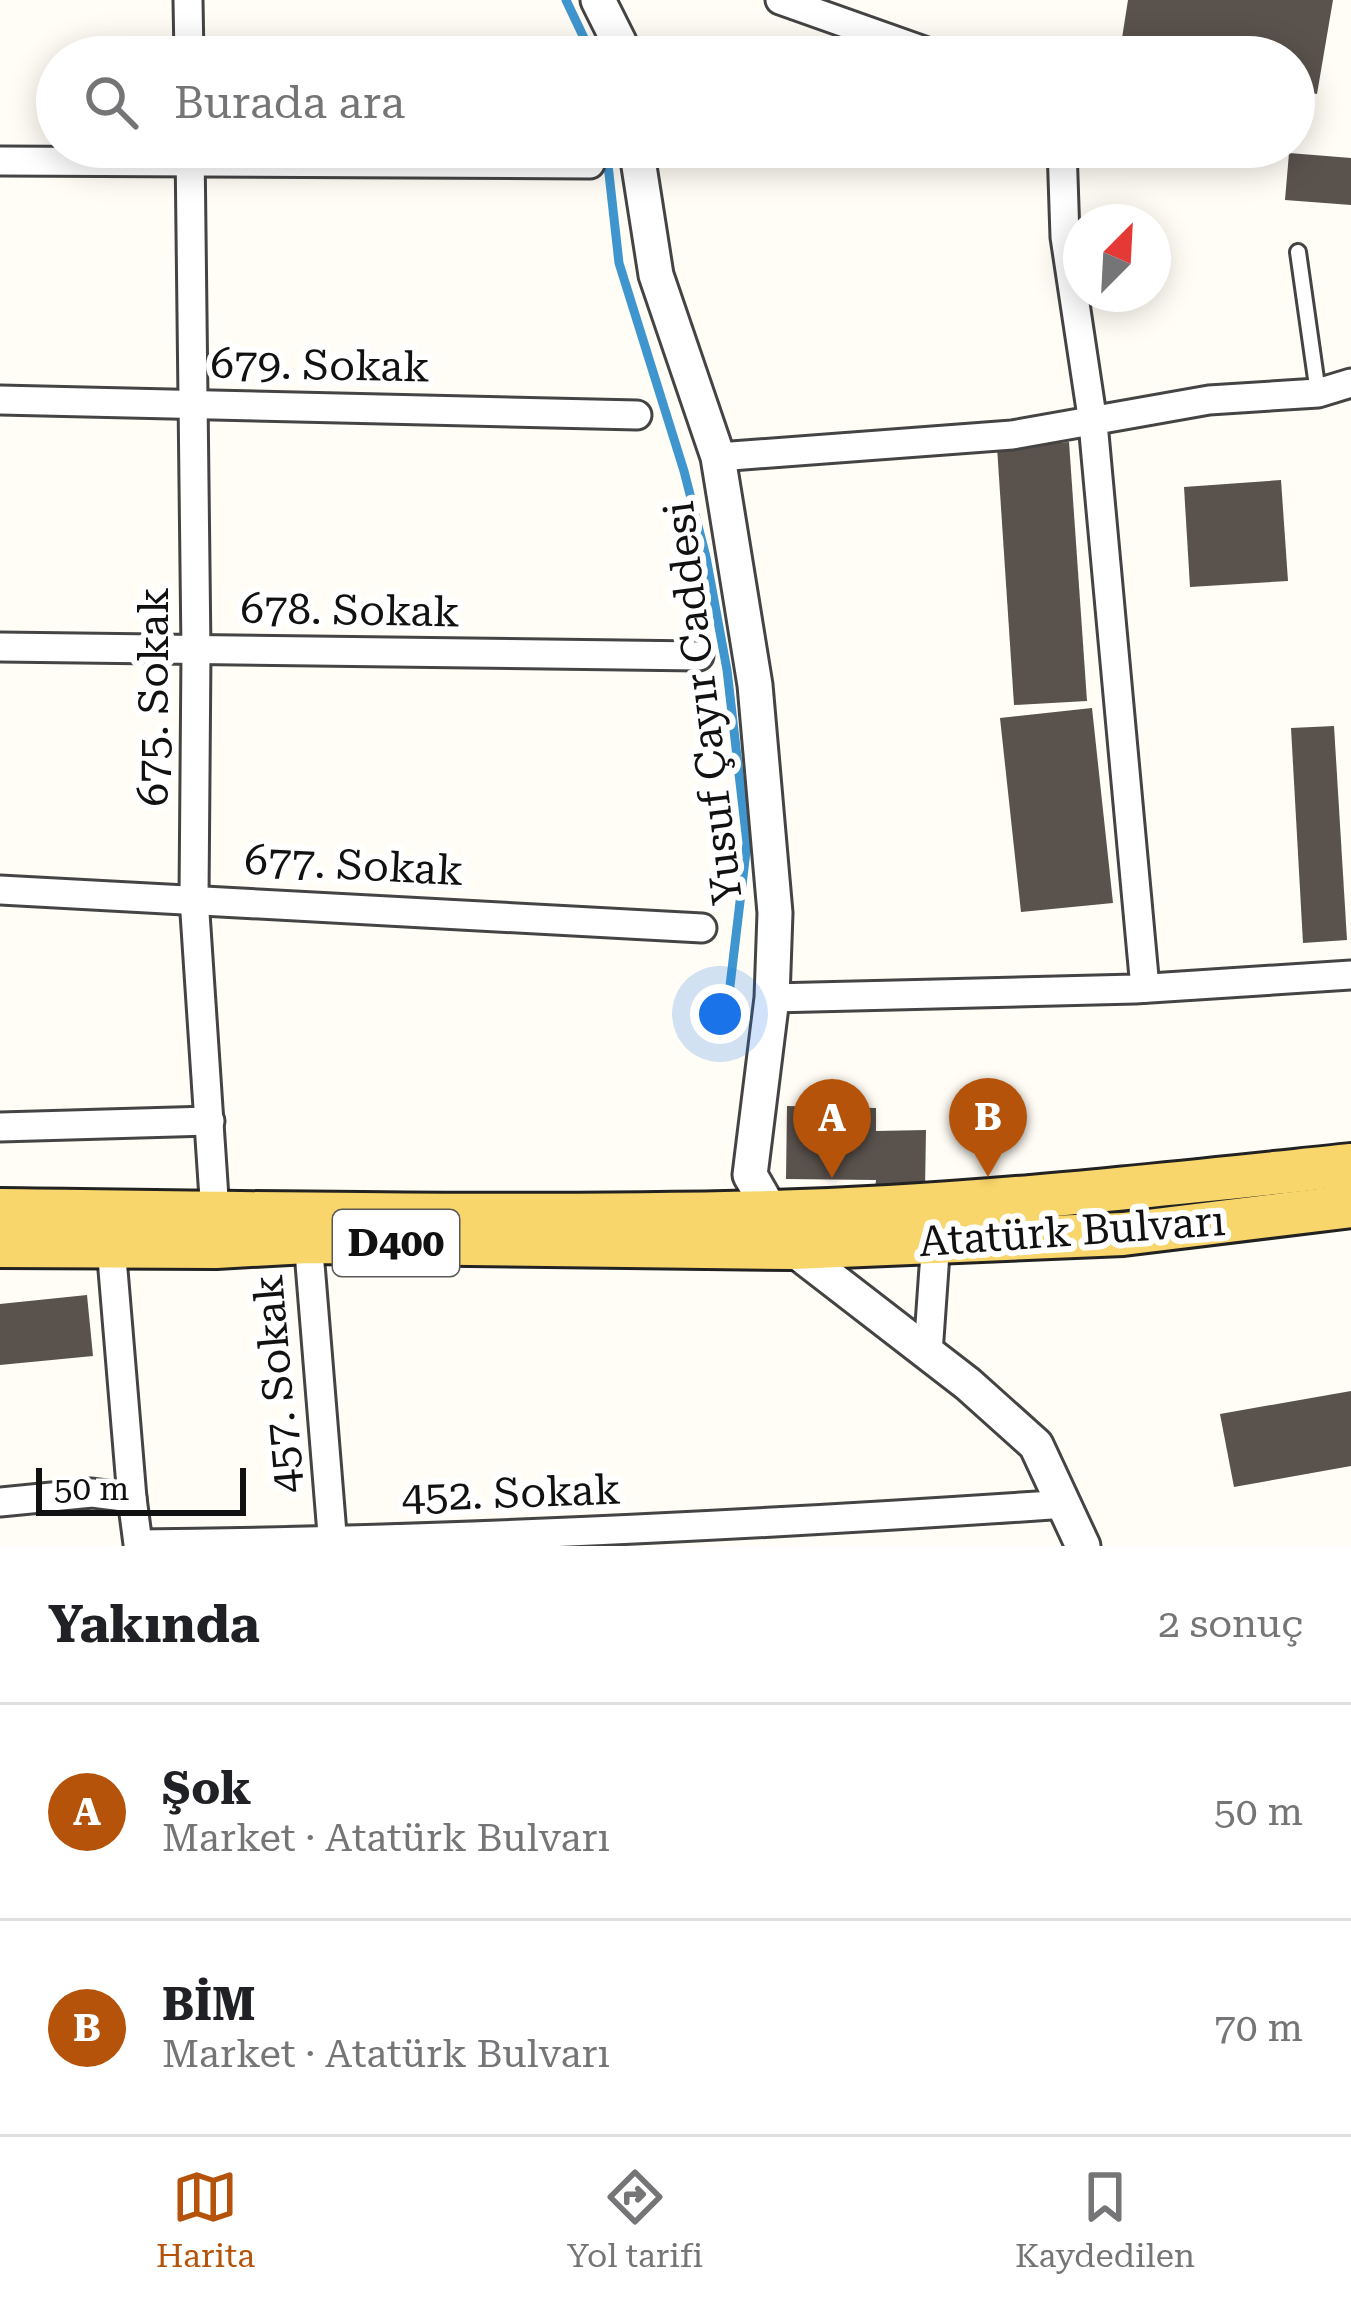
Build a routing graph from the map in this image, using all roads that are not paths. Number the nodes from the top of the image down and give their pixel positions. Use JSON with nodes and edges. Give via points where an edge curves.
{"nodes":[{"id":1,"x":188,"y":0,"type":"edge"},
{"id":2,"x":598,"y":0,"type":"edge"},
{"id":3,"x":780,"y":0,"type":"edge"},
{"id":4,"x":189,"y":36,"type":"edge"},
{"id":5,"x":616,"y":36,"type":"edge"},
{"id":6,"x":882,"y":36,"type":"edge"},
{"id":7,"x":36,"y":160,"type":"edge"},
{"id":8,"x":0,"y":161,"type":"edge"},
{"id":9,"x":190,"y":168,"type":"edge"},
{"id":10,"x":639,"y":168,"type":"edge"},
{"id":11,"x":1063,"y":168,"type":"edge"},
{"id":12,"x":1298,"y":252,"type":"dead end"},
{"id":13,"x":1351,"y":383,"type":"edge"},
{"id":14,"x":1318,"y":393,"type":"junction"},
{"id":15,"x":0,"y":400,"type":"edge"},
{"id":16,"x":194,"y":404,"type":"junction"},
{"id":17,"x":637,"y":415,"type":"dead end"},
{"id":18,"x":1093,"y":423,"type":"junction"},
{"id":19,"x":718,"y":457,"type":"junction"},
{"id":20,"x":0,"y":647,"type":"edge"},
{"id":21,"x":196,"y":651,"type":"junction"},
{"id":22,"x":699,"y":656,"type":"dead end"},
{"id":23,"x":0,"y":890,"type":"edge"},
{"id":24,"x":194,"y":898,"type":"junction"},
{"id":25,"x":702,"y":928,"type":"dead end"},
{"id":26,"x":1351,"y":975,"type":"edge"},
{"id":27,"x":1145,"y":988,"type":"junction"},
{"id":28,"x":772,"y":998,"type":"junction"},
{"id":29,"x":210,"y":1121,"type":"junction"},
{"id":30,"x":0,"y":1127,"type":"edge"},
{"id":31,"x":1351,"y":1166,"type":"edge"},
{"id":32,"x":1351,"y":1206,"type":"edge"},
{"id":33,"x":0,"y":1210,"type":"edge"},
{"id":34,"x":937,"y":1222,"type":"junction"},
{"id":35,"x":307,"y":1228,"type":"junction"},
{"id":36,"x":216,"y":1229,"type":"junction"},
{"id":37,"x":783,"y":1230,"type":"junction"},
{"id":38,"x":0,"y":1246,"type":"edge"},
{"id":39,"x":111,"y":1246,"type":"junction"},
{"id":40,"x":928,"y":1353,"type":"junction"},
{"id":41,"x":132,"y":1498,"type":"junction"},
{"id":42,"x":0,"y":1502,"type":"edge"},
{"id":43,"x":1066,"y":1504,"type":"junction"},
{"id":44,"x":771,"y":1535,"type":"edge"},
{"id":45,"x":332,"y":1544,"type":"edge"},
{"id":46,"x":1084,"y":1546,"type":"edge"}],
"edges":[{"from":1,"to":4,"type":"street"},
{"from":2,"to":5,"type":"street"},
{"from":3,"to":6,"type":"street"},
{"from":7,"to":8,"type":"street"},
{"from":9,"to":16,"type":"street","name":"675. Sokak"},
{"from":10,"to":19,"type":"street","name":"Yusuf Çayır Caddesi","via":[[656,275]]},
{"from":11,"to":18,"type":"street"},
{"from":12,"to":14,"type":"lane"},
{"from":13,"to":14,"type":"street"},
{"from":14,"to":18,"type":"street","via":[[1209,400]]},
{"from":15,"to":16,"type":"street","name":"679. Sokak"},
{"from":16,"to":17,"type":"street","name":"679. Sokak"},
{"from":16,"to":21,"type":"street","name":"675. Sokak"},
{"from":18,"to":19,"type":"street"},
{"from":18,"to":27,"type":"street"},
{"from":19,"to":28,"type":"street","name":"Yusuf Çayır Caddesi","via":[[763,769],[775,913]]},
{"from":20,"to":21,"type":"street","name":"678. Sokak"},
{"from":21,"to":22,"type":"street","name":"678. Sokak"},
{"from":21,"to":24,"type":"street","name":"675. Sokak"},
{"from":23,"to":24,"type":"street","name":"677. Sokak"},
{"from":24,"to":25,"type":"street","name":"677. Sokak"},
{"from":24,"to":29,"type":"street","name":"675. Sokak"},
{"from":26,"to":27,"type":"street"},
{"from":27,"to":28,"type":"street"},
{"from":28,"to":37,"type":"street","name":"Yusuf Çayır Caddesi","via":[[750,1174]]},
{"from":29,"to":30,"type":"street"},
{"from":29,"to":36,"type":"street","name":"675. Sokak"},
{"from":31,"to":34,"type":"main road","name":"Atatürk Bulvarı","number":"D400","via":[[1122,1189]]},
{"from":32,"to":34,"type":"main road","name":"Atatürk Bulvarı","number":"D400","via":[[1123,1234]]},
{"from":33,"to":36,"type":"main road","number":"D400"},
{"from":34,"to":37,"type":"main road","name":"Atatürk Bulvarı","number":"D400"},
{"from":34,"to":40,"type":"street"},
{"from":35,"to":36,"type":"main road","number":"D400"},
{"from":35,"to":37,"type":"main road","number":"D400"},
{"from":35,"to":45,"type":"street","name":"457. Sokak"},
{"from":36,"to":39,"type":"main road","number":"D400"},
{"from":37,"to":40,"type":"street"},
{"from":38,"to":39,"type":"main road","number":"D400"},
{"from":39,"to":41,"type":"street"},
{"from":40,"to":43,"type":"street","via":[[1036,1445]]},
{"from":41,"to":42,"type":"street","via":[[92,1493]]},
{"from":41,"to":45,"type":"street","name":"452. Sokak","via":[[138,1544]]},
{"from":43,"to":44,"type":"street","name":"452. Sokak"},
{"from":43,"to":46,"type":"street"},
{"from":44,"to":45,"type":"street","name":"452. Sokak"}]}
